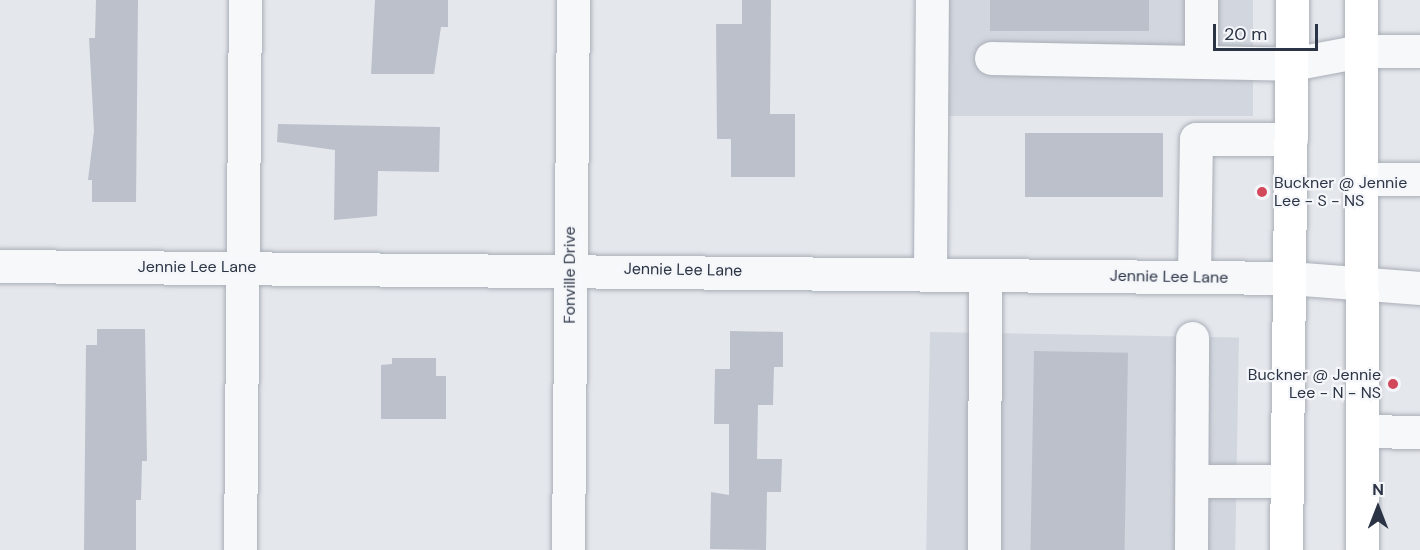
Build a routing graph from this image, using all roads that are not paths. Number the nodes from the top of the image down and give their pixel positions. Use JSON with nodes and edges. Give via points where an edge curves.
{"nodes":[{"id":1,"x":245,"y":0,"type":"edge"},
{"id":2,"x":573,"y":0,"type":"edge"},
{"id":3,"x":932,"y":0,"type":"edge"},
{"id":4,"x":1201,"y":0,"type":"edge"},
{"id":5,"x":1292,"y":0,"type":"edge"},
{"id":6,"x":1361,"y":0,"type":"edge"},
{"id":7,"x":1361,"y":51,"type":"junction"},
{"id":8,"x":1420,"y":51,"type":"edge"},
{"id":9,"x":991,"y":58,"type":"dead end"},
{"id":10,"x":1201,"y":62,"type":"junction"},
{"id":11,"x":1292,"y":64,"type":"junction"},
{"id":12,"x":1291,"y":139,"type":"junction"},
{"id":13,"x":1365,"y":179,"type":"junction"},
{"id":14,"x":1420,"y":179,"type":"edge"},
{"id":15,"x":0,"y":266,"type":"edge"},
{"id":16,"x":242,"y":267,"type":"junction"},
{"id":17,"x":570,"y":269,"type":"junction"},
{"id":18,"x":930,"y":274,"type":"junction"},
{"id":19,"x":985,"y":275,"type":"junction"},
{"id":20,"x":1194,"y":277,"type":"junction"},
{"id":21,"x":1290,"y":278,"type":"junction"},
{"id":22,"x":1365,"y":285,"type":"junction"},
{"id":23,"x":1420,"y":288,"type":"edge"},
{"id":24,"x":1192,"y":338,"type":"dead end"},
{"id":25,"x":1362,"y":431,"type":"junction"},
{"id":26,"x":1420,"y":432,"type":"edge"},
{"id":27,"x":1192,"y":481,"type":"junction"},
{"id":28,"x":1287,"y":481,"type":"junction"},
{"id":29,"x":240,"y":550,"type":"edge"},
{"id":30,"x":568,"y":550,"type":"edge"},
{"id":31,"x":984,"y":550,"type":"edge"},
{"id":32,"x":1191,"y":550,"type":"edge"},
{"id":33,"x":1286,"y":550,"type":"edge"},
{"id":34,"x":1362,"y":550,"type":"edge"}],
"edges":[{"from":1,"to":16,"type":"street"},
{"from":2,"to":17,"type":"street","name":"Fonville Drive"},
{"from":3,"to":18,"type":"street"},
{"from":4,"to":10,"type":"street"},
{"from":5,"to":11,"type":"main road"},
{"from":6,"to":7,"type":"main road"},
{"from":7,"to":8,"type":"street"},
{"from":7,"to":11,"type":"street"},
{"from":7,"to":13,"type":"main road"},
{"from":9,"to":10,"type":"street"},
{"from":10,"to":11,"type":"street"},
{"from":11,"to":12,"type":"main road"},
{"from":12,"to":20,"type":"street","via":[[1196,139]]},
{"from":12,"to":21,"type":"main road"},
{"from":13,"to":14,"type":"street"},
{"from":13,"to":22,"type":"main road"},
{"from":15,"to":16,"type":"street","name":"Jennie Lee Lane"},
{"from":16,"to":17,"type":"street","name":"Jennie Lee Lane"},
{"from":16,"to":29,"type":"street"},
{"from":17,"to":18,"type":"street","name":"Jennie Lee Lane"},
{"from":17,"to":30,"type":"street","name":"Fonville Drive"},
{"from":18,"to":19,"type":"street","name":"Jennie Lee Lane"},
{"from":19,"to":20,"type":"street","name":"Jennie Lee Lane"},
{"from":19,"to":31,"type":"street"},
{"from":20,"to":21,"type":"street","name":"Jennie Lee Lane"},
{"from":21,"to":22,"type":"street","name":"Jennie Lee Lane"},
{"from":21,"to":28,"type":"main road"},
{"from":22,"to":23,"type":"street","name":"Jennie Lee Lane"},
{"from":22,"to":25,"type":"main road"},
{"from":24,"to":27,"type":"street"},
{"from":25,"to":26,"type":"street"},
{"from":25,"to":34,"type":"main road"},
{"from":27,"to":28,"type":"street"},
{"from":27,"to":32,"type":"street"},
{"from":28,"to":33,"type":"main road"}]}
